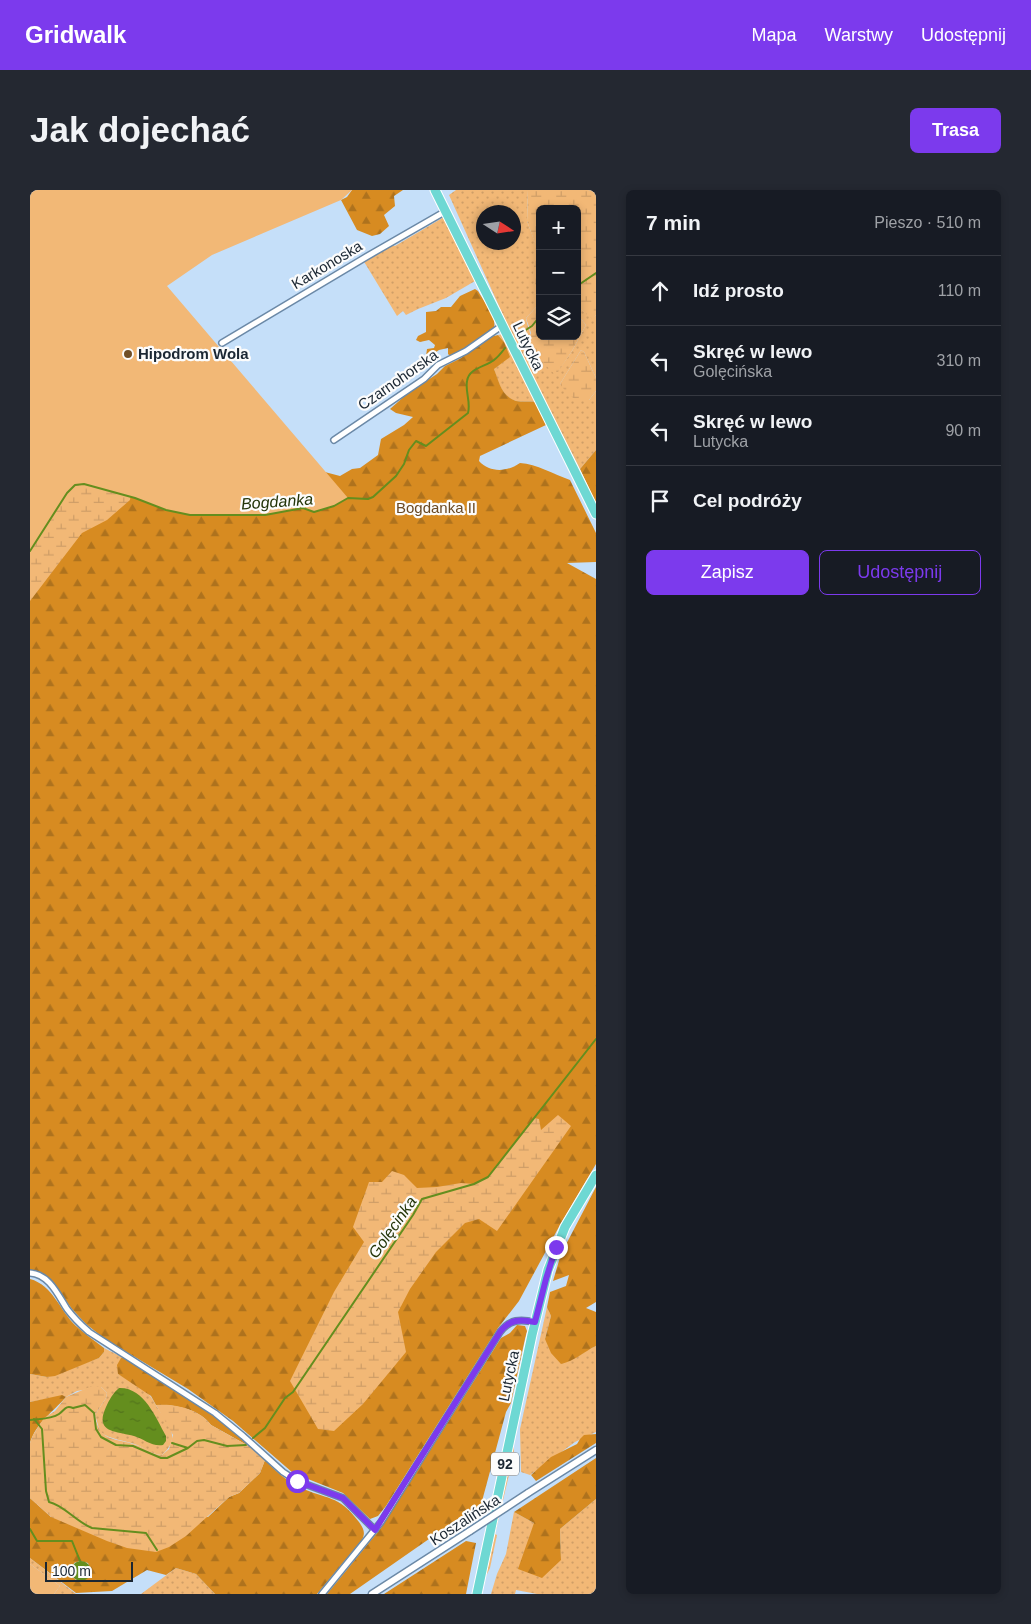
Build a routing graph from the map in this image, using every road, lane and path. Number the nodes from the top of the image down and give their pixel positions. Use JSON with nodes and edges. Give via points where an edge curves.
{"nodes":[{"id":1,"x":435,"y":190,"type":"edge"},
{"id":2,"x":446,"y":211,"type":"junction"},
{"id":3,"x":503,"y":325,"type":"junction"},
{"id":4,"x":222,"y":343,"type":"dead end"},
{"id":5,"x":334,"y":440,"type":"dead end"},
{"id":6,"x":596,"y":514,"type":"edge"},
{"id":7,"x":596,"y":1175,"type":"edge"},
{"id":8,"x":30,"y":1273,"type":"edge"},
{"id":9,"x":535,"y":1322,"type":"junction"},
{"id":10,"x":596,"y":1450,"type":"edge"},
{"id":11,"x":375,"y":1530,"type":"junction"},
{"id":12,"x":322,"y":1594,"type":"edge"},
{"id":13,"x":372,"y":1594,"type":"edge"},
{"id":14,"x":477,"y":1594,"type":"edge"}],
"edges":[{"from":1,"to":2,"type":"main road","name":"Lutycka"},
{"from":2,"to":3,"type":"main road","name":"Lutycka"},
{"from":2,"to":4,"type":"street","name":"Karkonoska"},
{"from":3,"to":5,"type":"street","name":"Czarnohorska","via":[[438,365],[424,379]]},
{"from":3,"to":6,"type":"main road","name":"Lutycka"},
{"from":7,"to":9,"type":"main road","name":"Lutycka","number":"92","via":[[556,1247]]},
{"from":8,"to":11,"type":"street","via":[[46,1280],[54,1288],[67,1309],[89,1332],[215,1413],[297,1481],[343,1498]]},
{"from":9,"to":11,"type":"street","via":[[514,1320],[506,1324]]},
{"from":9,"to":14,"type":"main road","name":"Lutycka","number":"92"},
{"from":10,"to":13,"type":"street","name":"Koszalińska","bridge":true},
{"from":11,"to":12,"type":"street"}]}
